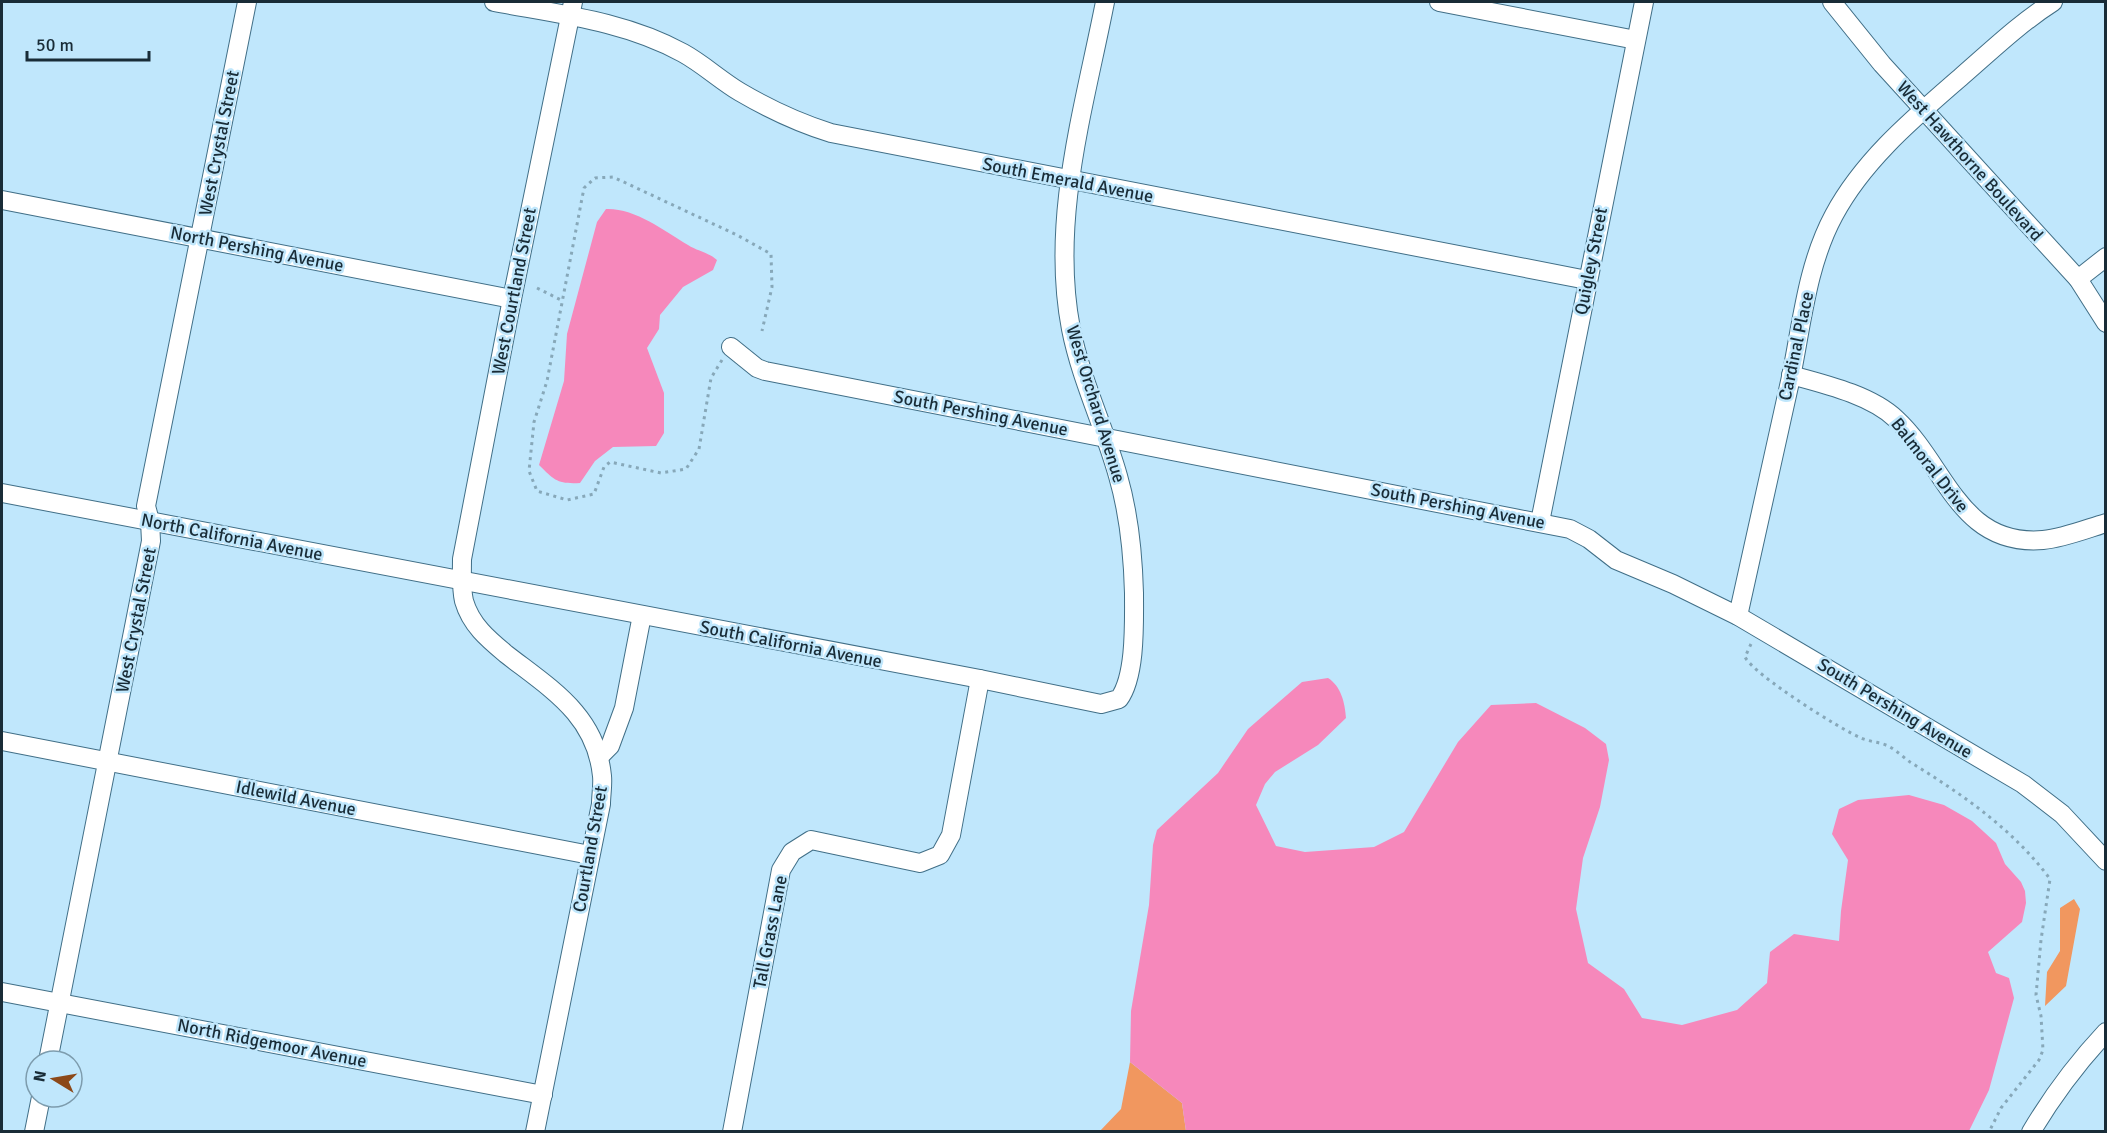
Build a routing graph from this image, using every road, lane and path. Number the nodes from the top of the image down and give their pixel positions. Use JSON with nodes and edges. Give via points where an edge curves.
{"nodes":[{"id":1,"x":247,"y":2,"type":"edge"},
{"id":2,"x":494,"y":2,"type":"edge"},
{"id":3,"x":1105,"y":2,"type":"edge"},
{"id":4,"x":1439,"y":2,"type":"edge"},
{"id":5,"x":1644,"y":2,"type":"edge"},
{"id":6,"x":1832,"y":2,"type":"edge"},
{"id":7,"x":2053,"y":2,"type":"edge"},
{"id":8,"x":572,"y":9,"type":"edge"},
{"id":9,"x":1636,"y":40,"type":"junction"},
{"id":10,"x":1924,"y":110,"type":"junction"},
{"id":11,"x":1070,"y":180,"type":"junction"},
{"id":12,"x":2,"y":200,"type":"edge"},
{"id":13,"x":200,"y":238,"type":"junction"},
{"id":14,"x":2106,"y":257,"type":"edge"},
{"id":15,"x":2078,"y":279,"type":"junction"},
{"id":16,"x":1587,"y":280,"type":"junction"},
{"id":17,"x":537,"y":288,"type":"dead end"},
{"id":18,"x":512,"y":299,"type":"junction"},
{"id":19,"x":561,"y":300,"type":"junction"},
{"id":20,"x":2106,"y":323,"type":"edge"},
{"id":21,"x":762,"y":331,"type":"dead end"},
{"id":22,"x":731,"y":346,"type":"joint"},
{"id":23,"x":1791,"y":375,"type":"junction"},
{"id":24,"x":1105,"y":437,"type":"junction"},
{"id":25,"x":2,"y":493,"type":"edge"},
{"id":26,"x":150,"y":521,"type":"junction"},
{"id":27,"x":1540,"y":522,"type":"junction"},
{"id":28,"x":2106,"y":524,"type":"edge"},
{"id":29,"x":462,"y":581,"type":"junction"},
{"id":30,"x":642,"y":615,"type":"junction"},
{"id":31,"x":1738,"y":616,"type":"junction"},
{"id":32,"x":1753,"y":640,"type":"dead end"},
{"id":33,"x":980,"y":679,"type":"junction"},
{"id":34,"x":1119,"y":699,"type":"joint"},
{"id":35,"x":2,"y":741,"type":"edge"},
{"id":36,"x":598,"y":758,"type":"junction"},
{"id":37,"x":109,"y":762,"type":"junction"},
{"id":38,"x":590,"y":855,"type":"junction"},
{"id":39,"x":2106,"y":861,"type":"edge"},
{"id":40,"x":2,"y":992,"type":"edge"},
{"id":41,"x":60,"y":1003,"type":"junction"},
{"id":42,"x":2106,"y":1032,"type":"edge"},
{"id":43,"x":50,"y":1049,"type":"edge"},
{"id":44,"x":543,"y":1095,"type":"junction"},
{"id":45,"x":39,"y":1109,"type":"edge"},
{"id":46,"x":34,"y":1131,"type":"edge"},
{"id":47,"x":535,"y":1131,"type":"edge"},
{"id":48,"x":732,"y":1131,"type":"edge"},
{"id":49,"x":1989,"y":1131,"type":"edge"},
{"id":50,"x":2031,"y":1131,"type":"edge"}],
"edges":[{"from":1,"to":13,"type":"street","name":"West Crystal Street"},
{"from":2,"to":8,"type":"street","name":"South Emerald Avenue"},
{"from":3,"to":11,"type":"street","name":"West Orchard Avenue"},
{"from":4,"to":9,"type":"street"},
{"from":5,"to":9,"type":"street","name":"Quigley Street"},
{"from":6,"to":10,"type":"street","name":"West Hawthorne Boulevard"},
{"from":7,"to":10,"type":"street","name":"Cardinal Place","via":[[2028,18]]},
{"from":8,"to":11,"type":"street","name":"South Emerald Avenue","via":[[684,53],[739,91],[813,127]]},
{"from":8,"to":18,"type":"street","name":"West Courtland Street"},
{"from":9,"to":16,"type":"street","name":"Quigley Street"},
{"from":10,"to":15,"type":"street","name":"West Hawthorne Boulevard"},
{"from":10,"to":23,"type":"street","name":"Cardinal Place","via":[[1871,162],[1834,216],[1819,249],[1808,289]]},
{"from":11,"to":16,"type":"street","name":"South Emerald Avenue"},
{"from":11,"to":24,"type":"street","name":"West Orchard Avenue","via":[[1064,228],[1066,295],[1080,363]]},
{"from":12,"to":13,"type":"street","name":"North Pershing Avenue"},
{"from":13,"to":18,"type":"street","name":"North Pershing Avenue"},
{"from":13,"to":26,"type":"street","name":"West Crystal Street","via":[[146,506]]},
{"from":14,"to":15,"type":"street"},
{"from":15,"to":20,"type":"street","name":"West Hawthorne Boulevard"},
{"from":16,"to":27,"type":"street","name":"Quigley Street"},
{"from":17,"to":19,"type":"path"},
{"from":18,"to":29,"type":"street","name":"West Courtland Street","via":[[462,559]]},
{"from":19,"to":21,"type":"path","via":[[584,188],[595,178],[613,177],[771,254],[772,287]]},
{"from":19,"to":22,"type":"path","via":[[547,381],[534,422],[529,471],[537,490],[567,500],[594,494],[604,467],[610,462],[660,472],[686,469],[699,449],[711,378]]},
{"from":22,"to":24,"type":"street","name":"South Pershing Avenue","via":[[765,371]]},
{"from":23,"to":28,"type":"street","name":"Balmoral Drive","via":[[1883,408],[1911,435],[1961,507],[1989,530],[2004,536],[2046,540]]},
{"from":23,"to":31,"type":"street","name":"Cardinal Place"},
{"from":24,"to":27,"type":"street","name":"South Pershing Avenue"},
{"from":24,"to":34,"type":"street","name":"West Orchard Avenue","via":[[1128,521],[1133,566],[1130,666],[1125,692]]},
{"from":25,"to":26,"type":"street","name":"North California Avenue"},
{"from":26,"to":29,"type":"street","name":"North California Avenue"},
{"from":26,"to":37,"type":"street","name":"West Crystal Street","via":[[151,541]]},
{"from":27,"to":31,"type":"street","name":"South Pershing Avenue","via":[[1570,529],[1616,560]]},
{"from":29,"to":30,"type":"street","name":"South California Avenue"},
{"from":29,"to":36,"type":"street","name":"Courtland Street","via":[[464,601],[475,624],[485,637],[562,697],[585,723]]},
{"from":30,"to":33,"type":"street","name":"South California Avenue"},
{"from":30,"to":36,"type":"street","via":[[624,708],[610,746]]},
{"from":31,"to":39,"type":"street","name":"South Pershing Avenue","via":[[2023,784],[2062,814]]},
{"from":32,"to":49,"type":"path","via":[[1745,657],[1747,662],[1771,682],[1861,738],[1887,745],[1986,813],[2037,861],[2050,879],[2036,995],[2043,1050]]},
{"from":33,"to":34,"type":"street","name":"South California Avenue","via":[[1101,704]]},
{"from":33,"to":48,"type":"street","name":"Tall Grass Lane","via":[[951,835],[940,855],[920,862],[812,840],[792,852],[781,870]]},
{"from":35,"to":37,"type":"street","name":"Idlewild Avenue"},
{"from":36,"to":38,"type":"street","name":"Courtland Street","via":[[603,777]]},
{"from":37,"to":38,"type":"street","name":"Idlewild Avenue"},
{"from":37,"to":41,"type":"street","name":"West Crystal Street"},
{"from":38,"to":44,"type":"street","name":"Courtland Street"},
{"from":40,"to":41,"type":"street","name":"North Ridgemoor Avenue"},
{"from":41,"to":43,"type":"street","name":"West Crystal Street"},
{"from":41,"to":44,"type":"street","name":"North Ridgemoor Avenue"},
{"from":42,"to":50,"type":"street","via":[[2078,1061]]},
{"from":44,"to":47,"type":"street","name":"Courtland Street"},
{"from":45,"to":46,"type":"street"}]}
